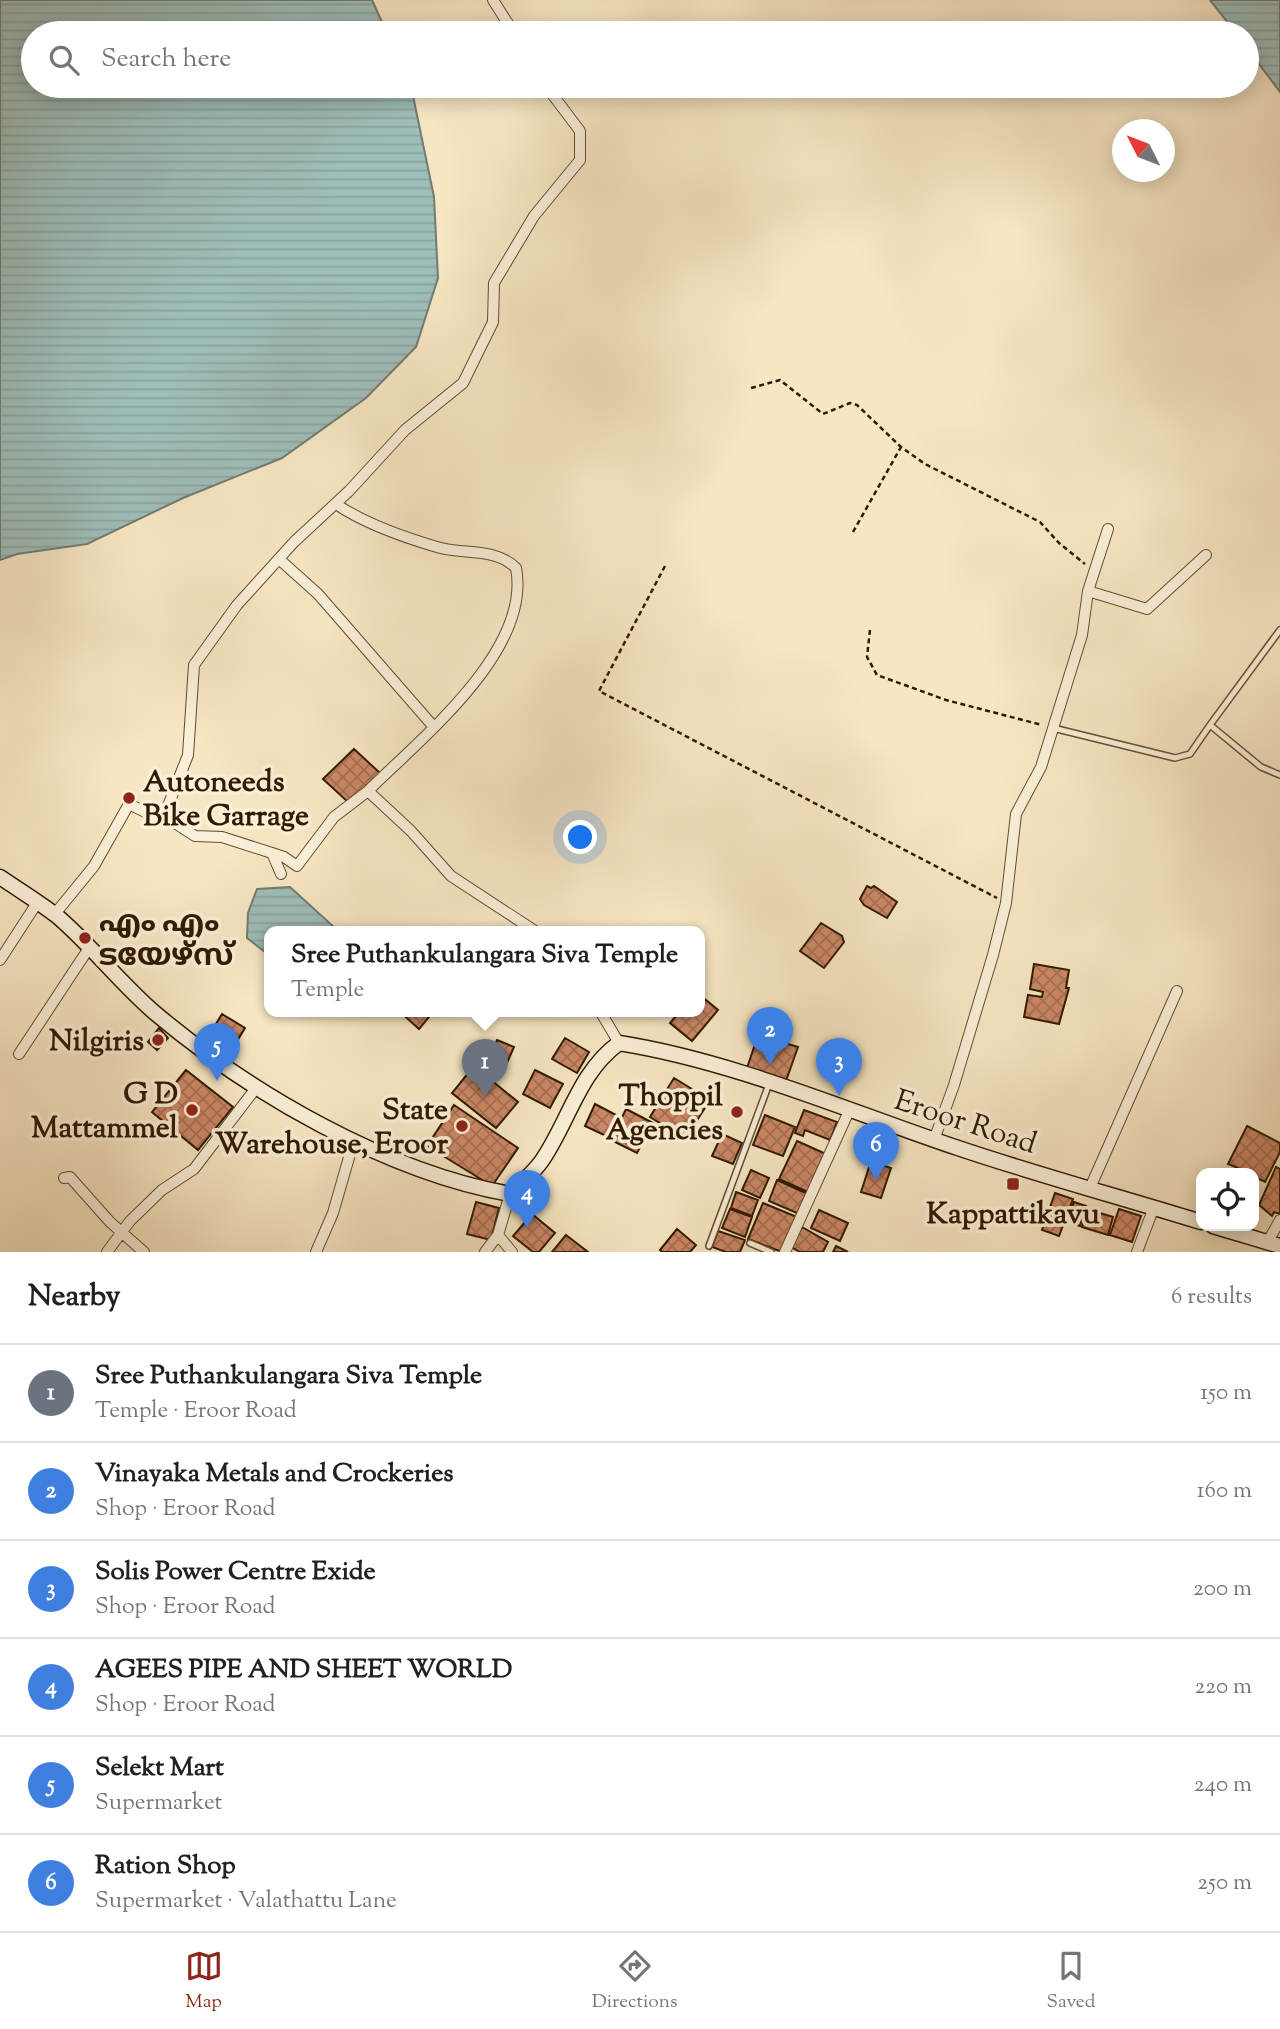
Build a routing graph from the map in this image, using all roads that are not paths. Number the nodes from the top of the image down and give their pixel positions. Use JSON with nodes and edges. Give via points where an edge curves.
{"nodes":[{"id":1,"x":493,"y":0,"type":"edge"},
{"id":2,"x":506,"y":21,"type":"edge"},
{"id":3,"x":555,"y":98,"type":"edge"},
{"id":4,"x":336,"y":504,"type":"junction"},
{"id":5,"x":1108,"y":529,"type":"dead end"},
{"id":6,"x":1206,"y":555,"type":"dead end"},
{"id":7,"x":279,"y":559,"type":"junction"},
{"id":8,"x":1088,"y":591,"type":"junction"},
{"id":9,"x":1280,"y":629,"type":"edge"},
{"id":10,"x":1210,"y":725,"type":"junction"},
{"id":11,"x":433,"y":726,"type":"junction"},
{"id":12,"x":1053,"y":728,"type":"junction"},
{"id":13,"x":1280,"y":775,"type":"edge"},
{"id":14,"x":368,"y":791,"type":"junction"},
{"id":15,"x":164,"y":816,"type":"junction"},
{"id":16,"x":272,"y":853,"type":"junction"},
{"id":17,"x":281,"y":874,"type":"dead end"},
{"id":18,"x":0,"y":877,"type":"edge"},
{"id":19,"x":37,"y":903,"type":"junction"},
{"id":20,"x":54,"y":915,"type":"junction"},
{"id":21,"x":527,"y":926,"type":"edge"},
{"id":22,"x":89,"y":948,"type":"junction"},
{"id":23,"x":0,"y":960,"type":"edge"},
{"id":24,"x":1177,"y":991,"type":"dead end"},
{"id":25,"x":604,"y":1017,"type":"edge"},
{"id":26,"x":619,"y":1043,"type":"junction"},
{"id":27,"x":19,"y":1054,"type":"dead end"},
{"id":28,"x":769,"y":1084,"type":"junction"},
{"id":29,"x":256,"y":1088,"type":"junction"},
{"id":30,"x":849,"y":1111,"type":"junction"},
{"id":31,"x":351,"y":1138,"type":"junction"},
{"id":32,"x":934,"y":1140,"type":"junction"},
{"id":33,"x":64,"y":1178,"type":"dead end"},
{"id":34,"x":1090,"y":1188,"type":"junction"},
{"id":35,"x":510,"y":1194,"type":"junction"},
{"id":36,"x":1154,"y":1207,"type":"junction"},
{"id":37,"x":1196,"y":1220,"type":"edge"},
{"id":38,"x":1280,"y":1220,"type":"edge"},
{"id":39,"x":123,"y":1231,"type":"junction"},
{"id":40,"x":1230,"y":1231,"type":"edge"},
{"id":41,"x":498,"y":1235,"type":"junction"},
{"id":42,"x":750,"y":1243,"type":"dead end"},
{"id":43,"x":1274,"y":1244,"type":"edge"},
{"id":44,"x":709,"y":1246,"type":"dead end"},
{"id":45,"x":107,"y":1252,"type":"edge"},
{"id":46,"x":144,"y":1252,"type":"edge"},
{"id":47,"x":316,"y":1252,"type":"edge"},
{"id":48,"x":485,"y":1252,"type":"edge"},
{"id":49,"x":512,"y":1252,"type":"edge"},
{"id":50,"x":771,"y":1252,"type":"edge"},
{"id":51,"x":785,"y":1252,"type":"edge"},
{"id":52,"x":1137,"y":1252,"type":"edge"}],
"edges":[{"from":1,"to":2,"type":"street"},
{"from":3,"to":4,"type":"street","via":[[580,131],[580,160],[534,216],[494,283],[493,322],[463,383],[405,430]]},
{"from":4,"to":7,"type":"street"},
{"from":4,"to":11,"type":"street","via":[[407,537],[440,548],[499,556],[516,568],[512,619],[492,658]]},
{"from":5,"to":8,"type":"street"},
{"from":6,"to":8,"type":"street","via":[[1147,609]]},
{"from":7,"to":11,"type":"street","via":[[318,594]]},
{"from":7,"to":15,"type":"street","via":[[237,605],[194,665],[188,755]]},
{"from":8,"to":12,"type":"street","via":[[1082,635]]},
{"from":9,"to":10,"type":"lane"},
{"from":10,"to":12,"type":"lane","via":[[1190,754],[1175,758]]},
{"from":10,"to":13,"type":"lane","via":[[1261,767]]},
{"from":11,"to":14,"type":"street"},
{"from":12,"to":32,"type":"street","via":[[1041,767],[1016,814],[1006,903]]},
{"from":14,"to":16,"type":"street","via":[[334,817],[297,866]]},
{"from":14,"to":21,"type":"street","via":[[451,876]]},
{"from":15,"to":16,"type":"street","via":[[195,836],[222,837]]},
{"from":15,"to":20,"type":"street","via":[[153,816],[129,804],[94,866]]},
{"from":16,"to":17,"type":"street"},
{"from":18,"to":19,"type":"main road"},
{"from":19,"to":20,"type":"main road"},
{"from":19,"to":23,"type":"street"},
{"from":20,"to":22,"type":"main road"},
{"from":22,"to":27,"type":"street"},
{"from":22,"to":29,"type":"main road","via":[[153,1012]]},
{"from":24,"to":34,"type":"street"},
{"from":25,"to":26,"type":"street"},
{"from":26,"to":28,"type":"main road","name":"Eroor Road"},
{"from":26,"to":35,"type":"main road","via":[[588,1074],[541,1162]]},
{"from":28,"to":30,"type":"main road","name":"Eroor Road"},
{"from":28,"to":44,"type":"lane"},
{"from":29,"to":31,"type":"main road"},
{"from":29,"to":39,"type":"street","via":[[194,1169],[162,1190]]},
{"from":30,"to":32,"type":"main road","name":"Eroor Road"},
{"from":30,"to":51,"type":"street"},
{"from":31,"to":35,"type":"main road","via":[[415,1169]]},
{"from":31,"to":47,"type":"street","via":[[333,1213]]},
{"from":32,"to":34,"type":"main road","name":"Eroor Road"},
{"from":33,"to":39,"type":"street","via":[[70,1177]]},
{"from":34,"to":36,"type":"main road","name":"Eroor Road"},
{"from":35,"to":41,"type":"street"},
{"from":36,"to":37,"type":"main road","name":"Eroor Road"},
{"from":36,"to":52,"type":"street"},
{"from":38,"to":43,"type":"street"},
{"from":39,"to":45,"type":"street"},
{"from":39,"to":46,"type":"street"},
{"from":40,"to":43,"type":"main road"},
{"from":41,"to":48,"type":"street"},
{"from":41,"to":49,"type":"street"},
{"from":42,"to":50,"type":"lane"}]}
